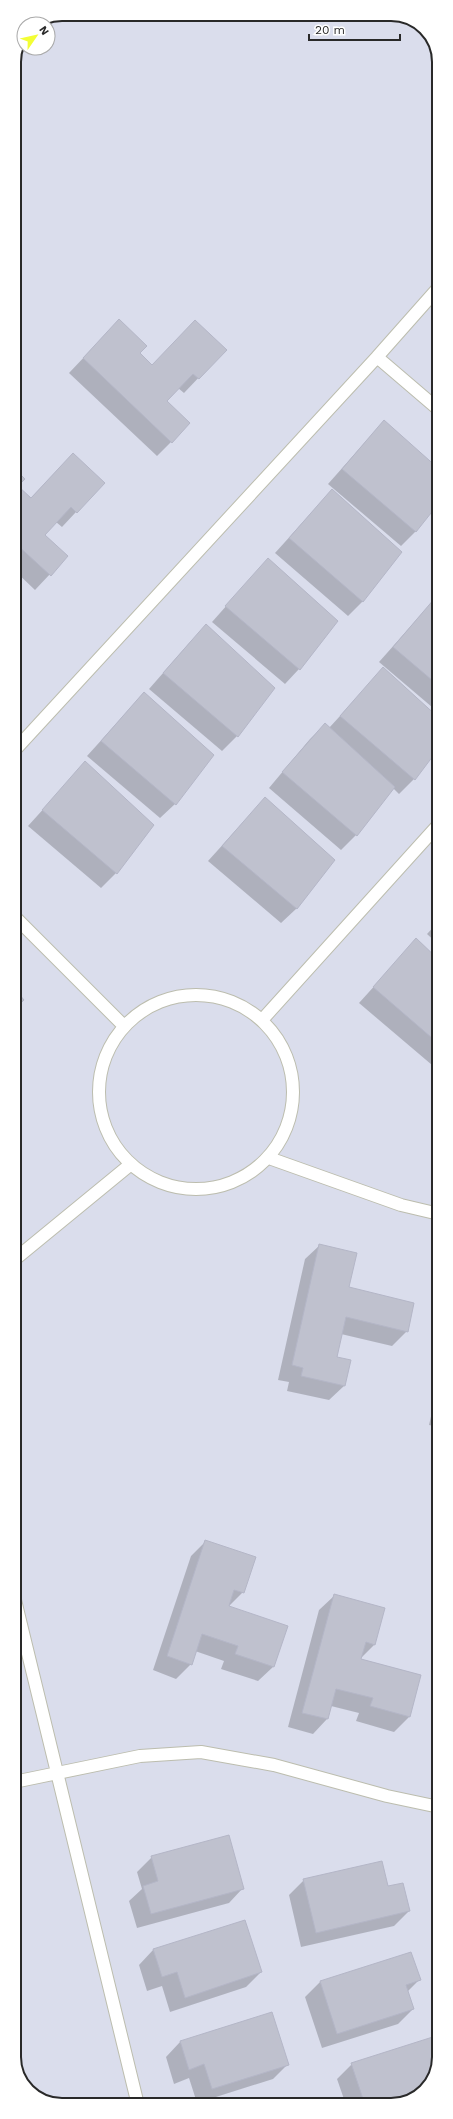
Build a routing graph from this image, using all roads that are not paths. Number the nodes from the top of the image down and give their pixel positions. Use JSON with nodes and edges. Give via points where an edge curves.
{"nodes":[{"id":1,"x":432,"y":295,"type":"edge"},
{"id":2,"x":377,"y":357,"type":"junction"},
{"id":3,"x":432,"y":404,"type":"edge"},
{"id":4,"x":21,"y":743,"type":"edge"},
{"id":5,"x":432,"y":832,"type":"edge"},
{"id":6,"x":21,"y":923,"type":"edge"},
{"id":7,"x":262,"y":1020,"type":"junction"},
{"id":8,"x":124,"y":1026,"type":"junction"},
{"id":9,"x":269,"y":1158,"type":"junction"},
{"id":10,"x":131,"y":1164,"type":"junction"},
{"id":11,"x":432,"y":1212,"type":"edge"},
{"id":12,"x":21,"y":1254,"type":"edge"},
{"id":13,"x":21,"y":1625,"type":"edge"},
{"id":14,"x":57,"y":1773,"type":"junction"},
{"id":15,"x":21,"y":1781,"type":"edge"},
{"id":16,"x":432,"y":1806,"type":"edge"},
{"id":17,"x":136,"y":2098,"type":"edge"}],
"edges":[{"from":1,"to":2,"type":"lane"},
{"from":2,"to":3,"type":"lane"},
{"from":2,"to":4,"type":"lane"},
{"from":5,"to":7,"type":"lane"},
{"from":6,"to":8,"type":"lane"},
{"from":7,"to":8,"type":"lane","via":[[241,1005],[223,998],[191,994],[160,1001],[143,1010]]},
{"from":7,"to":9,"type":"lane","via":[[278,1040],[289,1062],[293,1087],[292,1113],[283,1137]]},
{"from":8,"to":10,"type":"lane","via":[[110,1047],[101,1071],[99,1097],[104,1121],[114,1144]]},
{"from":9,"to":10,"type":"lane","via":[[249,1174],[226,1185],[201,1189],[176,1187],[152,1179]]},
{"from":9,"to":11,"type":"lane","via":[[401,1205]]},
{"from":10,"to":12,"type":"lane"},
{"from":13,"to":14,"type":"lane"},
{"from":14,"to":15,"type":"lane"},
{"from":14,"to":16,"type":"lane","via":[[140,1756],[201,1752],[274,1765]]},
{"from":14,"to":17,"type":"lane"}]}
